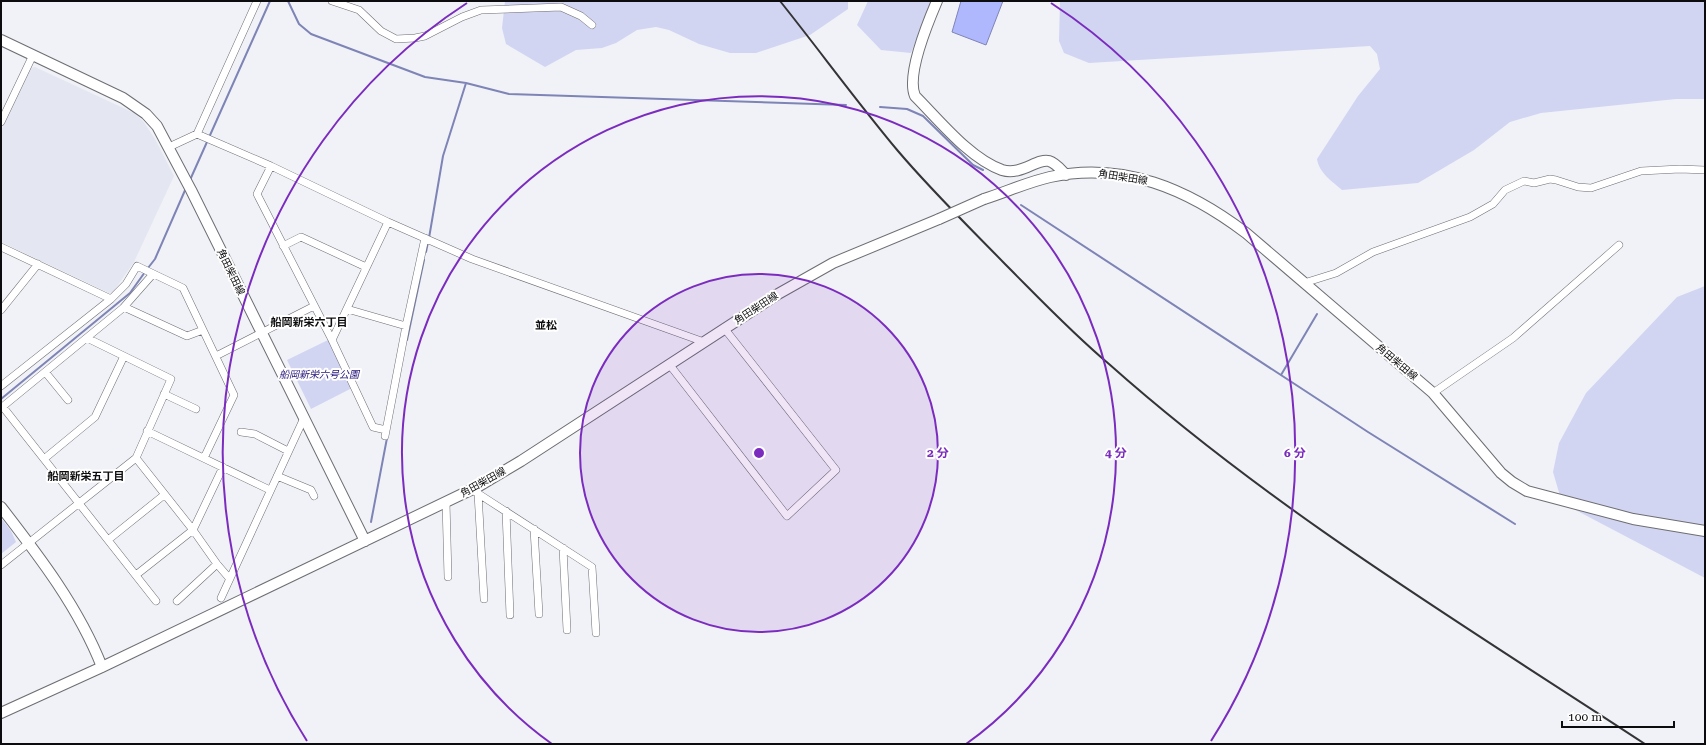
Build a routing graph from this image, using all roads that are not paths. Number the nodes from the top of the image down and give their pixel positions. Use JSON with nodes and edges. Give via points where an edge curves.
{"nodes":[{"id":1,"x":257,"y":1,"type":"edge"},
{"id":2,"x":332,"y":1,"type":"edge"},
{"id":3,"x":937,"y":1,"type":"edge"},
{"id":4,"x":592,"y":25,"type":"dead end"},
{"id":5,"x":1,"y":40,"type":"edge"},
{"id":6,"x":33,"y":55,"type":"junction"},
{"id":7,"x":2,"y":119,"type":"edge"},
{"id":8,"x":200,"y":135,"type":"junction"},
{"id":9,"x":169,"y":147,"type":"junction"},
{"id":10,"x":271,"y":166,"type":"junction"},
{"id":11,"x":1705,"y":170,"type":"edge"},
{"id":12,"x":1066,"y":174,"type":"junction"},
{"id":13,"x":388,"y":222,"type":"junction"},
{"id":14,"x":428,"y":239,"type":"junction"},
{"id":15,"x":1619,"y":245,"type":"dead end"},
{"id":16,"x":283,"y":246,"type":"junction"},
{"id":17,"x":1,"y":247,"type":"edge"},
{"id":18,"x":38,"y":264,"type":"junction"},
{"id":19,"x":366,"y":268,"type":"junction"},
{"id":20,"x":152,"y":274,"type":"junction"},
{"id":21,"x":1304,"y":283,"type":"junction"},
{"id":22,"x":111,"y":299,"type":"junction"},
{"id":23,"x":314,"y":306,"type":"junction"},
{"id":24,"x":124,"y":307,"type":"junction"},
{"id":25,"x":1,"y":310,"type":"edge"},
{"id":26,"x":347,"y":310,"type":"junction"},
{"id":27,"x":406,"y":326,"type":"junction"},
{"id":28,"x":724,"y":328,"type":"junction"},
{"id":29,"x":203,"y":330,"type":"junction"},
{"id":30,"x":262,"y":334,"type":"junction"},
{"id":31,"x":87,"y":338,"type":"junction"},
{"id":32,"x":332,"y":340,"type":"junction"},
{"id":33,"x":704,"y":342,"type":"junction"},
{"id":34,"x":124,"y":356,"type":"junction"},
{"id":35,"x":216,"y":356,"type":"junction"},
{"id":36,"x":669,"y":364,"type":"junction"},
{"id":37,"x":46,"y":373,"type":"junction"},
{"id":38,"x":1,"y":386,"type":"edge"},
{"id":39,"x":1433,"y":393,"type":"junction"},
{"id":40,"x":164,"y":394,"type":"junction"},
{"id":41,"x":68,"y":400,"type":"dead end"},
{"id":42,"x":2,"y":407,"type":"edge"},
{"id":43,"x":196,"y":409,"type":"dead end"},
{"id":44,"x":304,"y":418,"type":"junction"},
{"id":45,"x":147,"y":431,"type":"junction"},
{"id":46,"x":241,"y":432,"type":"dead end"},
{"id":47,"x":288,"y":451,"type":"junction"},
{"id":48,"x":136,"y":458,"type":"junction"},
{"id":49,"x":204,"y":458,"type":"junction"},
{"id":50,"x":44,"y":459,"type":"junction"},
{"id":51,"x":222,"y":467,"type":"junction"},
{"id":52,"x":277,"y":476,"type":"junction"},
{"id":53,"x":270,"y":490,"type":"junction"},
{"id":54,"x":475,"y":491,"type":"junction"},
{"id":55,"x":164,"y":495,"type":"junction"},
{"id":56,"x":314,"y":496,"type":"dead end"},
{"id":57,"x":446,"y":502,"type":"junction"},
{"id":58,"x":78,"y":504,"type":"junction"},
{"id":59,"x":1,"y":507,"type":"edge"},
{"id":60,"x":506,"y":511,"type":"junction"},
{"id":61,"x":534,"y":529,"type":"junction"},
{"id":62,"x":193,"y":530,"type":"junction"},
{"id":63,"x":1705,"y":531,"type":"edge"},
{"id":64,"x":108,"y":540,"type":"junction"},
{"id":65,"x":365,"y":541,"type":"junction"},
{"id":66,"x":28,"y":542,"type":"junction"},
{"id":67,"x":563,"y":548,"type":"junction"},
{"id":68,"x":217,"y":564,"type":"junction"},
{"id":69,"x":1,"y":565,"type":"edge"},
{"id":70,"x":136,"y":575,"type":"junction"},
{"id":71,"x":448,"y":576,"type":"dead end"},
{"id":72,"x":229,"y":578,"type":"junction"},
{"id":73,"x":221,"y":598,"type":"dead end"},
{"id":74,"x":484,"y":599,"type":"dead end"},
{"id":75,"x":156,"y":601,"type":"dead end"},
{"id":76,"x":177,"y":601,"type":"dead end"},
{"id":77,"x":539,"y":614,"type":"dead end"},
{"id":78,"x":510,"y":615,"type":"dead end"},
{"id":79,"x":568,"y":630,"type":"dead end"},
{"id":80,"x":596,"y":633,"type":"dead end"},
{"id":81,"x":102,"y":666,"type":"junction"},
{"id":82,"x":1,"y":713,"type":"edge"}],
"edges":[{"from":1,"to":8,"type":"street"},
{"from":2,"to":4,"type":"street","via":[[359,10],[381,32],[396,39],[425,36],[481,10],[561,7],[581,16]]},
{"from":3,"to":12,"type":"main road","via":[[914,67],[912,81],[915,96],[967,148],[992,166],[1004,171],[1017,171],[1049,161]]},
{"from":5,"to":6,"type":"main road","name":"角田柴田線"},
{"from":6,"to":7,"type":"street"},
{"from":6,"to":9,"type":"main road","name":"角田柴田線","via":[[134,105],[154,123]]},
{"from":8,"to":9,"type":"street"},
{"from":8,"to":10,"type":"street"},
{"from":9,"to":30,"type":"main road","name":"角田柴田線"},
{"from":10,"to":13,"type":"street"},
{"from":10,"to":16,"type":"street","via":[[257,194]]},
{"from":11,"to":21,"type":"street","via":[[1641,171],[1591,188],[1550,179],[1534,183],[1524,181],[1505,190],[1493,204],[1470,217],[1373,252],[1336,273]]},
{"from":12,"to":21,"type":"main road","name":"角田柴田線","via":[[1089,172],[1131,176],[1177,190],[1230,221]]},
{"from":12,"to":28,"type":"main road","name":"角田柴田線","bridge":true,"via":[[1049,177],[984,199],[833,263]]},
{"from":13,"to":14,"type":"street"},
{"from":13,"to":19,"type":"street"},
{"from":14,"to":27,"type":"street"},
{"from":14,"to":33,"type":"street","via":[[472,259]]},
{"from":15,"to":39,"type":"street","via":[[1513,338]]},
{"from":16,"to":19,"type":"street","via":[[301,237]]},
{"from":16,"to":23,"type":"street"},
{"from":17,"to":18,"type":"street"},
{"from":18,"to":22,"type":"street"},
{"from":18,"to":25,"type":"street"},
{"from":19,"to":26,"type":"street"},
{"from":20,"to":22,"type":"street","via":[[137,266],[126,284]]},
{"from":20,"to":24,"type":"street"},
{"from":20,"to":29,"type":"street","via":[[183,288]]},
{"from":21,"to":39,"type":"main road","name":"角田柴田線"},
{"from":22,"to":38,"type":"street"},
{"from":23,"to":30,"type":"street"},
{"from":23,"to":32,"type":"street"},
{"from":24,"to":29,"type":"street","via":[[187,336]]},
{"from":24,"to":31,"type":"street"},
{"from":26,"to":27,"type":"street"},
{"from":26,"to":32,"type":"street"},
{"from":27,"to":32,"type":"street","via":[[385,433],[373,427]]},
{"from":28,"to":33,"type":"main road","name":"角田柴田線"},
{"from":28,"to":36,"type":"street","via":[[836,470],[787,516]]},
{"from":29,"to":35,"type":"street"},
{"from":30,"to":35,"type":"street"},
{"from":30,"to":44,"type":"main road","name":"角田柴田線"},
{"from":31,"to":34,"type":"street"},
{"from":31,"to":37,"type":"street"},
{"from":33,"to":36,"type":"main road","name":"角田柴田線"},
{"from":34,"to":40,"type":"street","via":[[171,379]]},
{"from":34,"to":50,"type":"street","via":[[95,417]]},
{"from":35,"to":49,"type":"street","via":[[234,395]]},
{"from":36,"to":54,"type":"main road","name":"角田柴田線"},
{"from":37,"to":41,"type":"street"},
{"from":37,"to":42,"type":"street"},
{"from":39,"to":63,"type":"main road","name":"角田柴田線","via":[[1501,473],[1527,491],[1633,519]]},
{"from":40,"to":43,"type":"street"},
{"from":40,"to":45,"type":"street"},
{"from":42,"to":50,"type":"street"},
{"from":44,"to":47,"type":"street"},
{"from":44,"to":65,"type":"main road","name":"角田柴田線"},
{"from":45,"to":48,"type":"street"},
{"from":45,"to":49,"type":"street"},
{"from":46,"to":47,"type":"street","via":[[255,434]]},
{"from":47,"to":52,"type":"street"},
{"from":48,"to":55,"type":"street"},
{"from":48,"to":58,"type":"street"},
{"from":49,"to":51,"type":"street"},
{"from":50,"to":58,"type":"street"},
{"from":51,"to":53,"type":"street"},
{"from":51,"to":62,"type":"street"},
{"from":52,"to":53,"type":"street"},
{"from":52,"to":56,"type":"street","via":[[311,490]]},
{"from":53,"to":72,"type":"street"},
{"from":54,"to":57,"type":"main road","name":"角田柴田線"},
{"from":54,"to":60,"type":"street"},
{"from":54,"to":74,"type":"street"},
{"from":55,"to":62,"type":"street"},
{"from":55,"to":64,"type":"street"},
{"from":57,"to":65,"type":"main road","name":"角田柴田線"},
{"from":57,"to":71,"type":"street"},
{"from":58,"to":64,"type":"street"},
{"from":58,"to":66,"type":"street"},
{"from":59,"to":66,"type":"main road"},
{"from":60,"to":61,"type":"street"},
{"from":60,"to":78,"type":"street"},
{"from":61,"to":67,"type":"street"},
{"from":61,"to":77,"type":"street"},
{"from":62,"to":68,"type":"street"},
{"from":62,"to":70,"type":"street"},
{"from":64,"to":70,"type":"street"},
{"from":65,"to":81,"type":"main road"},
{"from":66,"to":69,"type":"street"},
{"from":66,"to":81,"type":"main road","via":[[65,594]]},
{"from":67,"to":79,"type":"street"},
{"from":67,"to":80,"type":"street","via":[[592,567]]},
{"from":68,"to":72,"type":"street"},
{"from":68,"to":76,"type":"street"},
{"from":70,"to":75,"type":"street"},
{"from":72,"to":73,"type":"street"},
{"from":81,"to":82,"type":"main road"}]}
